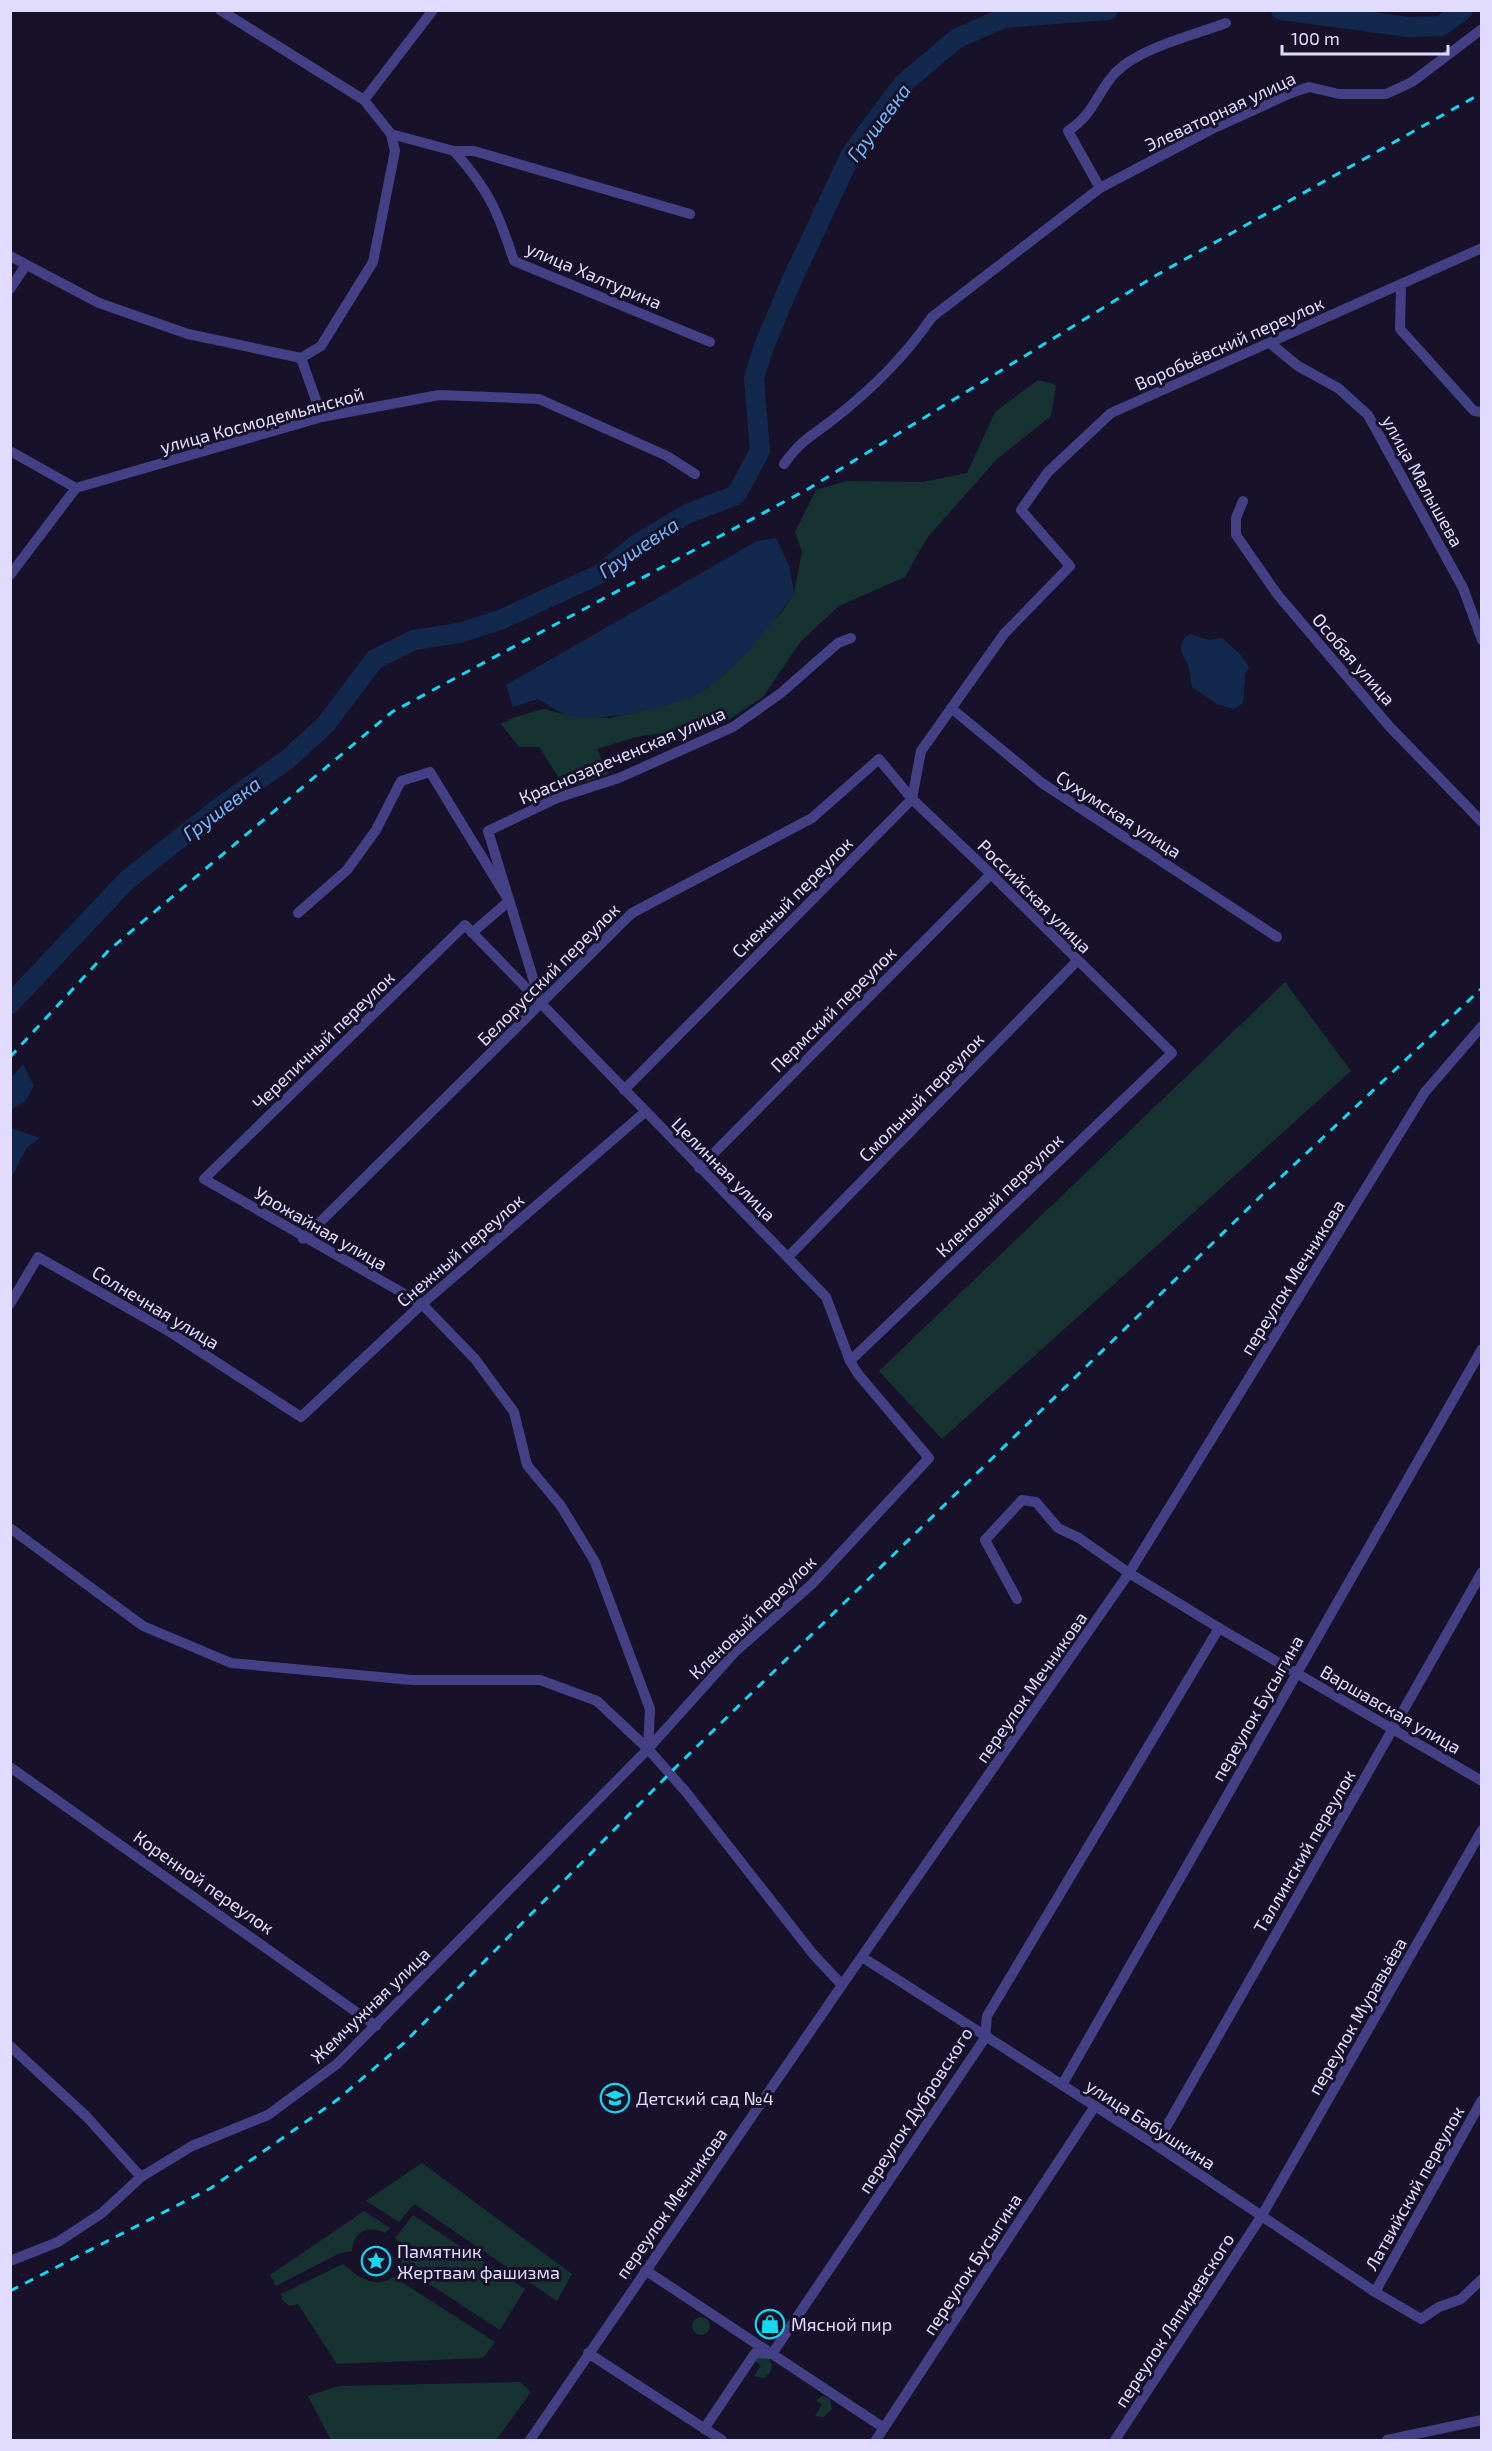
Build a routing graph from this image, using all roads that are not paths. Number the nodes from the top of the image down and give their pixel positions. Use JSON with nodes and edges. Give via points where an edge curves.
{"nodes":[{"id":1,"x":220,"y":10,"type":"edge"},
{"id":2,"x":433,"y":10,"type":"edge"},
{"id":3,"x":1226,"y":23,"type":"dead end"},
{"id":4,"x":1482,"y":29,"type":"edge"},
{"id":5,"x":364,"y":100,"type":"junction"},
{"id":6,"x":391,"y":134,"type":"junction"},
{"id":7,"x":454,"y":151,"type":"junction"},
{"id":8,"x":1100,"y":188,"type":"junction"},
{"id":9,"x":690,"y":214,"type":"dead end"},
{"id":10,"x":1482,"y":248,"type":"edge"},
{"id":11,"x":10,"y":256,"type":"edge"},
{"id":12,"x":26,"y":264,"type":"junction"},
{"id":13,"x":1401,"y":285,"type":"junction"},
{"id":14,"x":10,"y":289,"type":"edge"},
{"id":15,"x":710,"y":342,"type":"dead end"},
{"id":16,"x":1271,"y":344,"type":"junction"},
{"id":17,"x":301,"y":358,"type":"junction"},
{"id":18,"x":1482,"y":412,"type":"edge"},
{"id":19,"x":322,"y":417,"type":"junction"},
{"id":20,"x":10,"y":451,"type":"edge"},
{"id":21,"x":783,"y":464,"type":"dead end"},
{"id":22,"x":695,"y":474,"type":"dead end"},
{"id":23,"x":76,"y":488,"type":"junction"},
{"id":24,"x":1244,"y":501,"type":"dead end"},
{"id":25,"x":10,"y":575,"type":"edge"},
{"id":26,"x":851,"y":638,"type":"dead end"},
{"id":27,"x":1482,"y":640,"type":"edge"},
{"id":28,"x":951,"y":708,"type":"junction"},
{"id":29,"x":879,"y":759,"type":"joint"},
{"id":30,"x":912,"y":799,"type":"junction"},
{"id":31,"x":1482,"y":822,"type":"edge"},
{"id":32,"x":991,"y":874,"type":"junction"},
{"id":33,"x":509,"y":901,"type":"junction"},
{"id":34,"x":298,"y":913,"type":"dead end"},
{"id":35,"x":469,"y":929,"type":"junction"},
{"id":36,"x":1277,"y":937,"type":"dead end"},
{"id":37,"x":1077,"y":961,"type":"junction"},
{"id":38,"x":541,"y":1005,"type":"junction"},
{"id":39,"x":1482,"y":1026,"type":"edge"},
{"id":40,"x":1172,"y":1053,"type":"joint"},
{"id":41,"x":624,"y":1090,"type":"junction"},
{"id":42,"x":645,"y":1112,"type":"junction"},
{"id":43,"x":699,"y":1168,"type":"junction"},
{"id":44,"x":204,"y":1179,"type":"joint"},
{"id":45,"x":303,"y":1239,"type":"junction"},
{"id":46,"x":788,"y":1257,"type":"junction"},
{"id":47,"x":10,"y":1304,"type":"edge"},
{"id":48,"x":422,"y":1304,"type":"junction"},
{"id":49,"x":1482,"y":1348,"type":"edge"},
{"id":50,"x":850,"y":1361,"type":"junction"},
{"id":51,"x":301,"y":1417,"type":"joint"},
{"id":52,"x":929,"y":1458,"type":"joint"},
{"id":53,"x":10,"y":1528,"type":"edge"},
{"id":54,"x":1482,"y":1572,"type":"edge"},
{"id":55,"x":1129,"y":1573,"type":"junction"},
{"id":56,"x":1017,"y":1599,"type":"dead end"},
{"id":57,"x":1219,"y":1629,"type":"junction"},
{"id":58,"x":1296,"y":1674,"type":"junction"},
{"id":59,"x":1393,"y":1728,"type":"junction"},
{"id":60,"x":648,"y":1749,"type":"junction"},
{"id":61,"x":10,"y":1767,"type":"edge"},
{"id":62,"x":1482,"y":1781,"type":"edge"},
{"id":63,"x":1482,"y":1830,"type":"edge"},
{"id":64,"x":862,"y":1957,"type":"junction"},
{"id":65,"x":842,"y":1985,"type":"junction"},
{"id":66,"x":376,"y":2026,"type":"junction"},
{"id":67,"x":986,"y":2038,"type":"junction"},
{"id":68,"x":10,"y":2046,"type":"edge"},
{"id":69,"x":1062,"y":2085,"type":"junction"},
{"id":70,"x":1482,"y":2100,"type":"edge"},
{"id":71,"x":1095,"y":2106,"type":"junction"},
{"id":72,"x":1155,"y":2145,"type":"junction"},
{"id":73,"x":141,"y":2177,"type":"junction"},
{"id":74,"x":1261,"y":2217,"type":"junction"},
{"id":75,"x":10,"y":2261,"type":"edge"},
{"id":76,"x":645,"y":2270,"type":"junction"},
{"id":77,"x":1482,"y":2279,"type":"edge"},
{"id":78,"x":1375,"y":2292,"type":"junction"},
{"id":79,"x":588,"y":2354,"type":"junction"},
{"id":80,"x":772,"y":2354,"type":"junction"},
{"id":81,"x":1482,"y":2420,"type":"edge"},
{"id":82,"x":884,"y":2428,"type":"junction"},
{"id":83,"x":705,"y":2429,"type":"junction"},
{"id":84,"x":530,"y":2440,"type":"edge"},
{"id":85,"x":722,"y":2440,"type":"edge"},
{"id":86,"x":876,"y":2440,"type":"edge"},
{"id":87,"x":1115,"y":2440,"type":"edge"},
{"id":88,"x":1387,"y":2440,"type":"edge"}],
"edges":[{"from":1,"to":5,"type":"street"},
{"from":2,"to":5,"type":"street"},
{"from":3,"to":8,"type":"street","via":[[1136,59],[1116,73],[1085,120],[1068,131]]},
{"from":4,"to":8,"type":"street","name":"Элеваторная улица","via":[[1412,82],[1386,94],[1340,94],[1309,87],[1290,93]]},
{"from":5,"to":6,"type":"street"},
{"from":6,"to":7,"type":"street"},
{"from":6,"to":17,"type":"street","via":[[395,151],[373,262],[321,346]]},
{"from":7,"to":9,"type":"street","via":[[474,151]]},
{"from":7,"to":15,"type":"street","name":"улица Халтурина","via":[[480,180],[499,215],[514,261]]},
{"from":8,"to":21,"type":"street","name":"Элеваторная улица","via":[[932,317],[913,345],[880,378],[799,443]]},
{"from":10,"to":13,"type":"street","name":"Воробьёвский переулок"},
{"from":11,"to":12,"type":"street"},
{"from":12,"to":14,"type":"street"},
{"from":12,"to":17,"type":"street","via":[[110,307],[188,334]]},
{"from":13,"to":16,"type":"street","name":"Воробьёвский переулок"},
{"from":13,"to":18,"type":"street","via":[[1400,329],[1474,411]]},
{"from":16,"to":27,"type":"street","name":"улица Малышева","via":[[1298,366],[1338,388],[1368,415],[1463,588]]},
{"from":16,"to":28,"type":"street","name":"Воробьёвский переулок","via":[[1111,413],[1048,472],[1021,510],[1070,566],[1004,634]]},
{"from":17,"to":19,"type":"street"},
{"from":19,"to":22,"type":"street","name":"улица Космодемьянской","via":[[440,395],[539,399],[667,456]]},
{"from":19,"to":23,"type":"street","name":"улица Космодемьянской"},
{"from":20,"to":23,"type":"street"},
{"from":23,"to":25,"type":"street"},
{"from":24,"to":31,"type":"street","name":"Особая улица","via":[[1236,518],[1236,535],[1277,594],[1389,726]]},
{"from":26,"to":33,"type":"street","name":"Краснозареченская улица","via":[[838,643],[733,728],[619,778],[557,798],[488,831]]},
{"from":28,"to":30,"type":"street","via":[[921,751]]},
{"from":28,"to":36,"type":"street","name":"Сухумская улица","via":[[1042,783]]},
{"from":29,"to":30,"type":"street","name":"Российская улица"},
{"from":29,"to":38,"type":"street","name":"Белорусский переулок","via":[[812,818],[632,914]]},
{"from":30,"to":32,"type":"street","name":"Российская улица"},
{"from":30,"to":41,"type":"street","name":"Снежный переулок"},
{"from":32,"to":37,"type":"street","name":"Российская улица"},
{"from":32,"to":43,"type":"street","name":"Пермский переулок"},
{"from":33,"to":34,"type":"street","name":"Краснозареченская улица","via":[[430,772],[400,781],[376,830],[347,870]]},
{"from":33,"to":35,"type":"street"},
{"from":33,"to":38,"type":"street","name":"Краснозареченская улица"},
{"from":35,"to":38,"type":"street","name":"Целинная улица"},
{"from":35,"to":44,"type":"street","name":"Черепичный переулок"},
{"from":37,"to":40,"type":"street","name":"Российская улица"},
{"from":37,"to":46,"type":"street","name":"Смольный переулок"},
{"from":38,"to":41,"type":"street","name":"Целинная улица"},
{"from":38,"to":45,"type":"street","name":"Белорусский переулок"},
{"from":39,"to":55,"type":"street","name":"переулок Мечникова","via":[[1425,1092]]},
{"from":40,"to":50,"type":"street","name":"Кленовый переулок"},
{"from":41,"to":42,"type":"street","name":"Целинная улица"},
{"from":42,"to":43,"type":"street","name":"Целинная улица"},
{"from":42,"to":48,"type":"street","name":"Снежный переулок"},
{"from":43,"to":46,"type":"street","name":"Целинная улица"},
{"from":44,"to":45,"type":"street","name":"Урожайная улица"},
{"from":45,"to":48,"type":"street","name":"Урожайная улица"},
{"from":46,"to":50,"type":"street","name":"Целинная улица","via":[[826,1297]]},
{"from":47,"to":51,"type":"street","name":"Солнечная улица","via":[[38,1257],[170,1332]]},
{"from":48,"to":51,"type":"street","name":"Снежный переулок"},
{"from":48,"to":60,"type":"street","name":"Урожайная улица","via":[[475,1359],[514,1412],[527,1465],[561,1506],[595,1562],[650,1709]]},
{"from":49,"to":58,"type":"street","name":"переулок Бусыгина"},
{"from":50,"to":52,"type":"street","name":"Целинная улица"},
{"from":52,"to":60,"type":"street","name":"Кленовый переулок","via":[[812,1584],[735,1652]]},
{"from":53,"to":60,"type":"street","via":[[143,1626],[231,1663],[412,1680],[540,1680],[597,1701]]},
{"from":54,"to":59,"type":"street","name":"Таллинский переулок"},
{"from":55,"to":56,"type":"street","name":"Варшавская улица","via":[[1058,1528],[1036,1502],[1022,1500],[985,1540]]},
{"from":55,"to":57,"type":"street","name":"Варшавская улица"},
{"from":55,"to":64,"type":"street","name":"переулок Мечникова"},
{"from":57,"to":58,"type":"street","name":"Варшавская улица"},
{"from":57,"to":67,"type":"street","name":"переулок Дубровского","via":[[987,2016]]},
{"from":58,"to":59,"type":"street","name":"Варшавская улица"},
{"from":58,"to":69,"type":"street","name":"переулок Бусыгина"},
{"from":59,"to":62,"type":"street","name":"Варшавская улица"},
{"from":59,"to":72,"type":"street","name":"Таллинский переулок"},
{"from":60,"to":65,"type":"street"},
{"from":60,"to":66,"type":"street","name":"Жемчужная улица"},
{"from":61,"to":66,"type":"street","name":"Коренной переулок"},
{"from":63,"to":74,"type":"street","name":"переулок Муравьёва"},
{"from":64,"to":65,"type":"street","name":"переулок Мечникова"},
{"from":64,"to":67,"type":"street","name":"улица Бабушкина"},
{"from":65,"to":76,"type":"street","name":"переулок Мечникова"},
{"from":66,"to":73,"type":"street","name":"Жемчужная улица","via":[[337,2064],[268,2115],[192,2146]]},
{"from":67,"to":69,"type":"street","name":"улица Бабушкина"},
{"from":67,"to":80,"type":"street","name":"переулок Дубровского"},
{"from":68,"to":73,"type":"street","via":[[86,2116]]},
{"from":69,"to":71,"type":"street","name":"улица Бабушкина"},
{"from":70,"to":78,"type":"street","name":"Латвийский переулок"},
{"from":71,"to":72,"type":"street","name":"улица Бабушкина"},
{"from":71,"to":82,"type":"street","name":"переулок Бусыгина"},
{"from":72,"to":74,"type":"street","name":"улица Бабушкина"},
{"from":73,"to":75,"type":"street","name":"Жемчужная улица","via":[[102,2213],[58,2242]]},
{"from":74,"to":78,"type":"street","name":"улица Бабушкина"},
{"from":74,"to":87,"type":"street","name":"переулок Ляпидевского"},
{"from":76,"to":79,"type":"street","name":"переулок Мечникова"},
{"from":76,"to":80,"type":"street"},
{"from":77,"to":78,"type":"street","name":"улица Бабушкина","via":[[1461,2299],[1421,2319]]},
{"from":79,"to":83,"type":"street"},
{"from":79,"to":84,"type":"street","name":"переулок Мечникова"},
{"from":80,"to":82,"type":"street"},
{"from":80,"to":83,"type":"street","via":[[755,2353]]},
{"from":81,"to":88,"type":"street"},
{"from":82,"to":86,"type":"street","name":"переулок Бусыгина"},
{"from":83,"to":85,"type":"street"}]}
